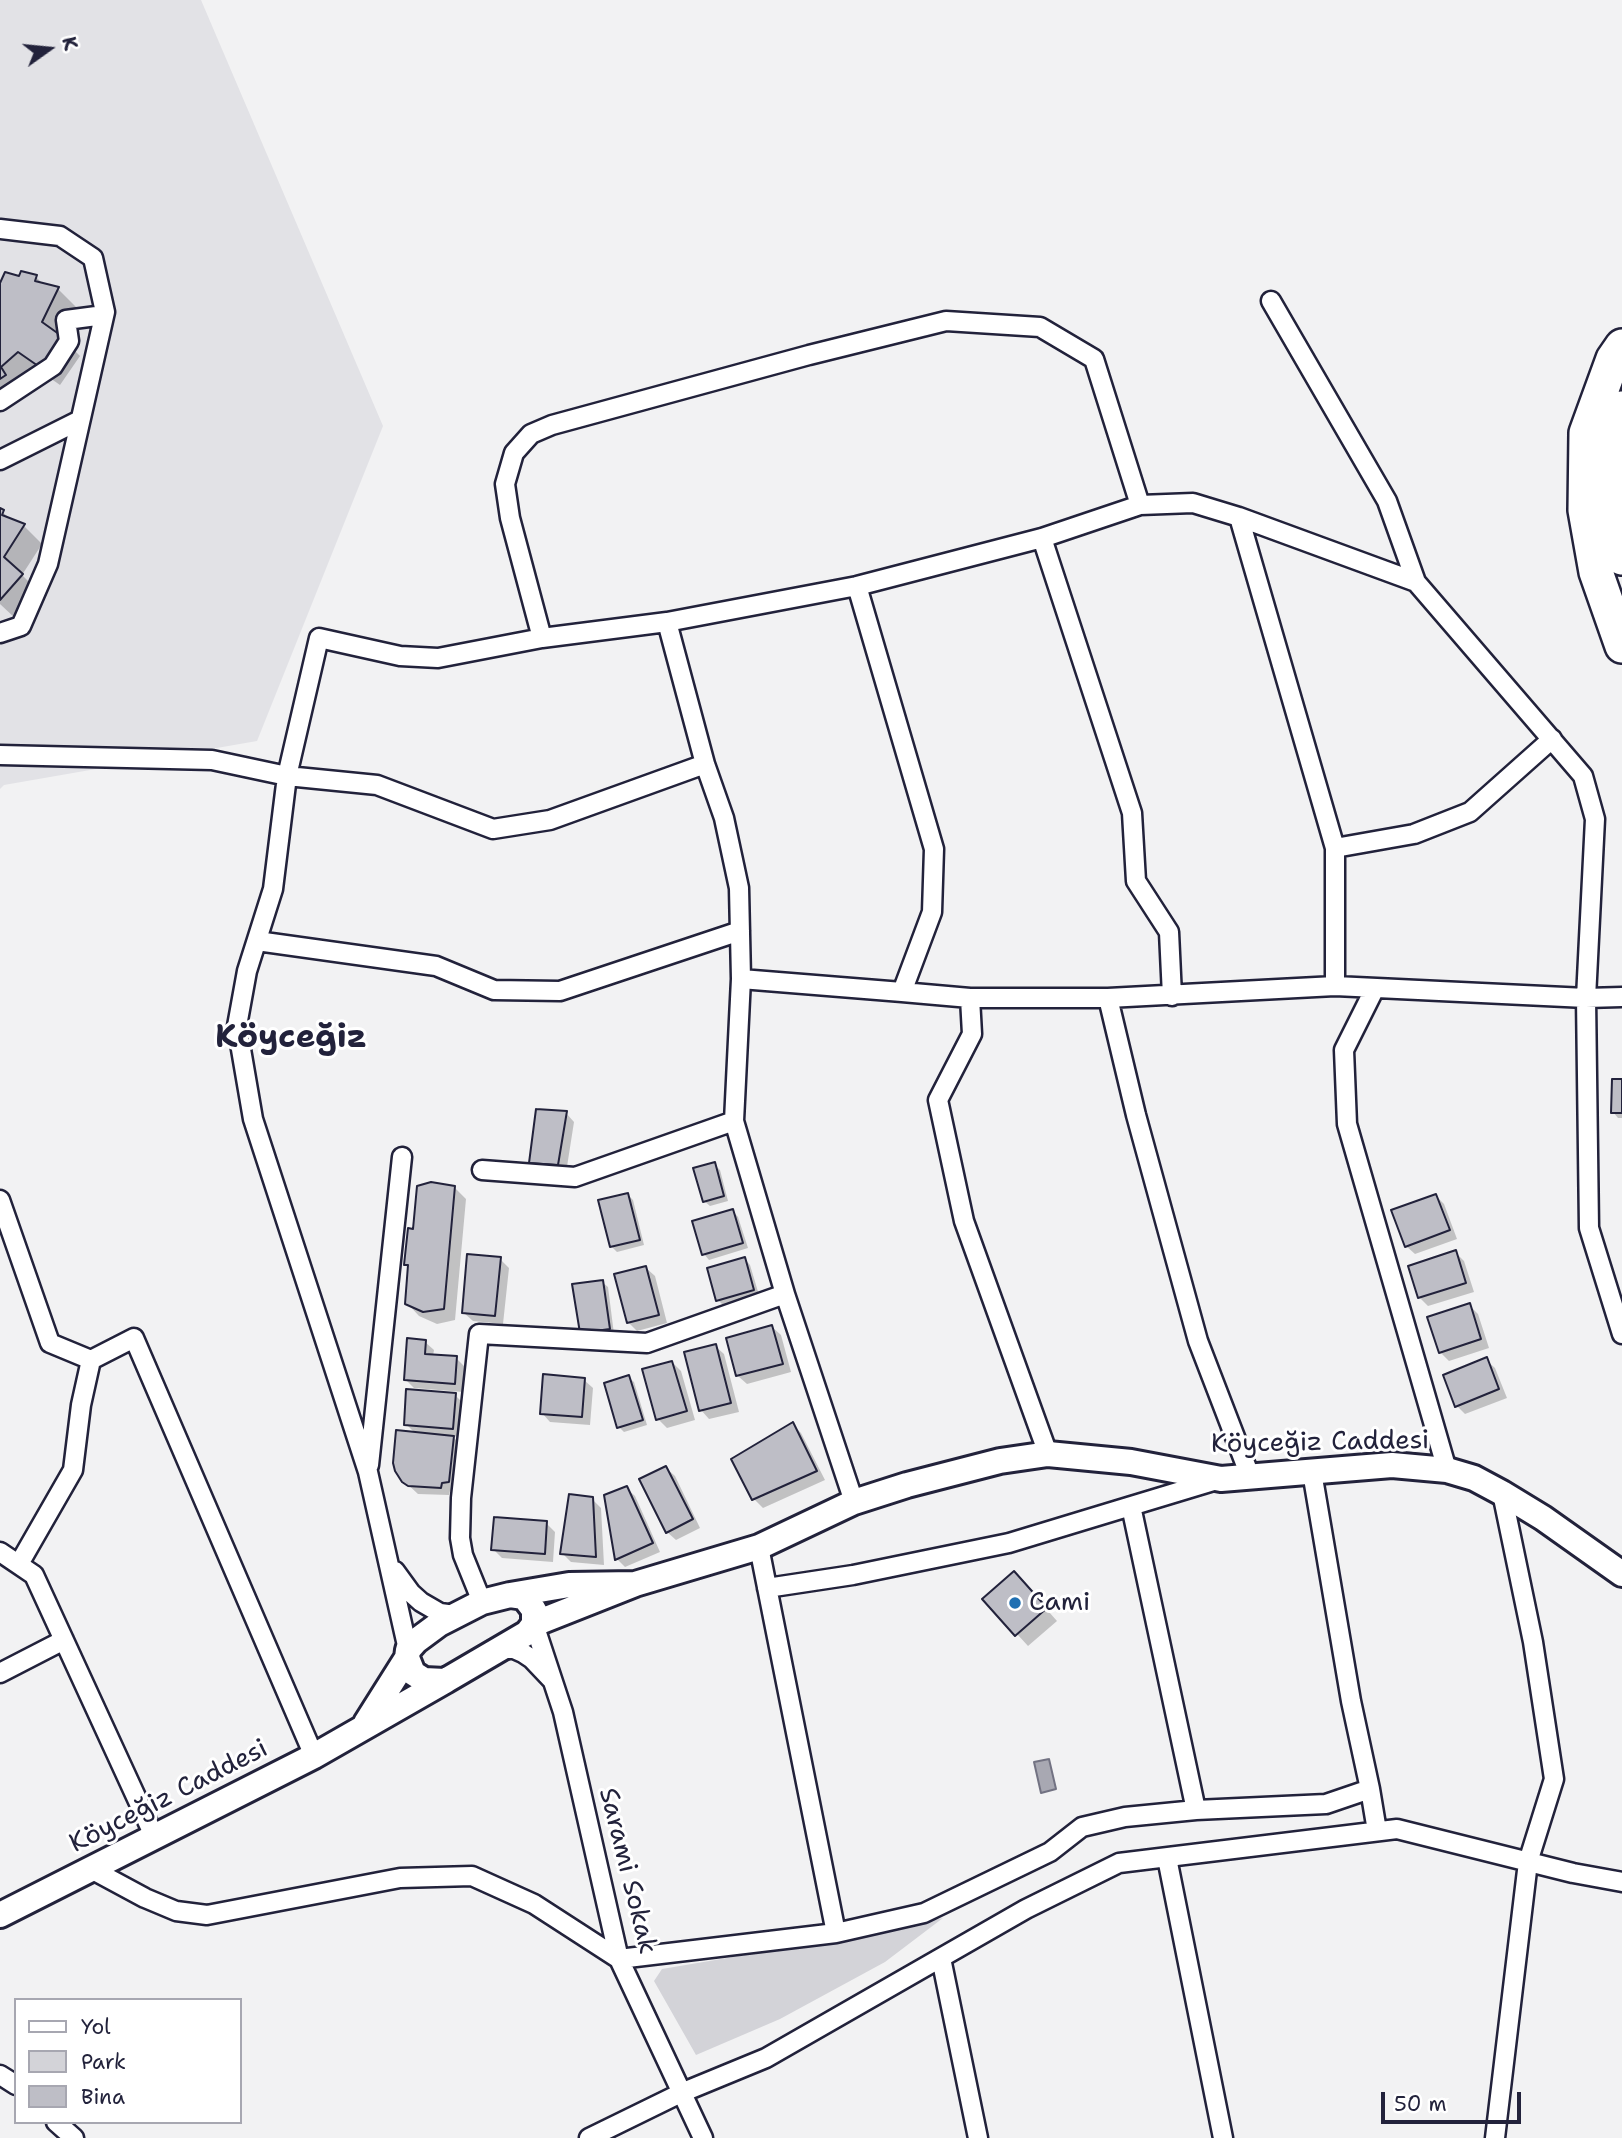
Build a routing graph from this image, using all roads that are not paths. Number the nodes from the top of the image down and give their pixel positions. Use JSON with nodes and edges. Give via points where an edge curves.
{"nodes":[{"id":1,"x":0,"y":229,"type":"edge"},
{"id":2,"x":1271,"y":301,"type":"dead end"},
{"id":3,"x":104,"y":315,"type":"junction"},
{"id":4,"x":1622,"y":346,"type":"edge"},
{"id":5,"x":0,"y":401,"type":"edge"},
{"id":6,"x":1622,"y":408,"type":"edge"},
{"id":7,"x":80,"y":420,"type":"junction"},
{"id":8,"x":0,"y":460,"type":"edge"},
{"id":9,"x":1140,"y":505,"type":"junction"},
{"id":10,"x":1239,"y":517,"type":"junction"},
{"id":11,"x":1042,"y":538,"type":"junction"},
{"id":12,"x":1622,"y":558,"type":"edge"},
{"id":13,"x":1416,"y":582,"type":"junction"},
{"id":14,"x":858,"y":586,"type":"junction"},
{"id":15,"x":667,"y":622,"type":"junction"},
{"id":16,"x":0,"y":633,"type":"edge"},
{"id":17,"x":542,"y":638,"type":"junction"},
{"id":18,"x":1622,"y":646,"type":"edge"},
{"id":19,"x":1552,"y":739,"type":"junction"},
{"id":20,"x":0,"y":755,"type":"edge"},
{"id":21,"x":705,"y":764,"type":"junction"},
{"id":22,"x":287,"y":776,"type":"junction"},
{"id":23,"x":1335,"y":848,"type":"junction"},
{"id":24,"x":740,"y":931,"type":"junction"},
{"id":25,"x":257,"y":941,"type":"junction"},
{"id":26,"x":741,"y":979,"type":"junction"},
{"id":27,"x":1335,"y":986,"type":"junction"},
{"id":28,"x":1375,"y":988,"type":"junction"},
{"id":29,"x":902,"y":992,"type":"junction"},
{"id":30,"x":1172,"y":996,"type":"junction"},
{"id":31,"x":970,"y":998,"type":"junction"},
{"id":32,"x":1108,"y":998,"type":"junction"},
{"id":33,"x":1586,"y":998,"type":"junction"},
{"id":34,"x":1622,"y":998,"type":"edge"},
{"id":35,"x":734,"y":1121,"type":"junction"},
{"id":36,"x":402,"y":1157,"type":"dead end"},
{"id":37,"x":482,"y":1170,"type":"dead end"},
{"id":38,"x":0,"y":1200,"type":"edge"},
{"id":39,"x":785,"y":1294,"type":"junction"},
{"id":40,"x":1622,"y":1334,"type":"edge"},
{"id":41,"x":91,"y":1360,"type":"junction"},
{"id":42,"x":1048,"y":1454,"type":"junction"},
{"id":43,"x":1447,"y":1470,"type":"junction"},
{"id":44,"x":368,"y":1472,"type":"junction"},
{"id":45,"x":1312,"y":1472,"type":"junction"},
{"id":46,"x":1250,"y":1476,"type":"junction"},
{"id":47,"x":1220,"y":1479,"type":"junction"},
{"id":48,"x":1502,"y":1493,"type":"junction"},
{"id":49,"x":854,"y":1502,"type":"junction"},
{"id":50,"x":1131,"y":1506,"type":"junction"},
{"id":51,"x":759,"y":1547,"type":"junction"},
{"id":52,"x":0,"y":1552,"type":"edge"},
{"id":53,"x":390,"y":1562,"type":"junction"},
{"id":54,"x":19,"y":1564,"type":"junction"},
{"id":55,"x":1622,"y":1574,"type":"edge"},
{"id":56,"x":635,"y":1584,"type":"junction"},
{"id":57,"x":767,"y":1588,"type":"junction"},
{"id":58,"x":510,"y":1595,"type":"junction"},
{"id":59,"x":482,"y":1602,"type":"junction"},
{"id":60,"x":455,"y":1615,"type":"junction"},
{"id":61,"x":534,"y":1624,"type":"junction"},
{"id":62,"x":64,"y":1640,"type":"junction"},
{"id":63,"x":502,"y":1648,"type":"junction"},
{"id":64,"x":408,"y":1654,"type":"junction"},
{"id":65,"x":0,"y":1673,"type":"edge"},
{"id":66,"x":445,"y":1681,"type":"junction"},
{"id":67,"x":556,"y":1685,"type":"junction"},
{"id":68,"x":363,"y":1727,"type":"junction"},
{"id":69,"x":314,"y":1756,"type":"junction"},
{"id":70,"x":1370,"y":1789,"type":"junction"},
{"id":71,"x":1196,"y":1810,"type":"junction"},
{"id":72,"x":1377,"y":1831,"type":"junction"},
{"id":73,"x":155,"y":1838,"type":"junction"},
{"id":74,"x":1167,"y":1858,"type":"junction"},
{"id":75,"x":1528,"y":1862,"type":"junction"},
{"id":76,"x":93,"y":1870,"type":"junction"},
{"id":77,"x":1622,"y":1882,"type":"edge"},
{"id":78,"x":0,"y":1915,"type":"edge"},
{"id":79,"x":836,"y":1933,"type":"junction"},
{"id":80,"x":941,"y":1958,"type":"junction"},
{"id":81,"x":619,"y":1959,"type":"junction"},
{"id":82,"x":681,"y":2093,"type":"junction"},
{"id":83,"x":58,"y":2124,"type":"edge"},
{"id":84,"x":74,"y":2138,"type":"edge"},
{"id":85,"x":589,"y":2138,"type":"edge"},
{"id":86,"x":703,"y":2138,"type":"edge"},
{"id":87,"x":978,"y":2138,"type":"edge"},
{"id":88,"x":1223,"y":2138,"type":"edge"},
{"id":89,"x":1495,"y":2138,"type":"edge"}],
"edges":[{"from":1,"to":3,"type":"street","via":[[60,236],[93,258]]},
{"from":2,"to":13,"type":"street","via":[[1387,501]]},
{"from":3,"to":5,"type":"street","via":[[66,320],[69,341],[53,366]]},
{"from":3,"to":7,"type":"street"},
{"from":4,"to":18,"type":"highway","via":[[1612,359],[1586,433],[1585,498],[1596,572]]},
{"from":6,"to":12,"type":"highway","via":[[1608,449],[1612,524]]},
{"from":7,"to":8,"type":"street"},
{"from":7,"to":16,"type":"street","via":[[48,564],[21,626]]},
{"from":9,"to":10,"type":"street","via":[[1193,503]]},
{"from":9,"to":11,"type":"street"},
{"from":9,"to":17,"type":"street","via":[[1094,359],[1040,327],[946,321],[531,434],[514,453],[505,484]]},
{"from":10,"to":13,"type":"street"},
{"from":10,"to":23,"type":"street"},
{"from":11,"to":14,"type":"street"},
{"from":11,"to":30,"type":"street","via":[[1132,813],[1136,881],[1169,932]]},
{"from":13,"to":19,"type":"street"},
{"from":14,"to":15,"type":"street"},
{"from":14,"to":29,"type":"street","via":[[934,849],[932,912]]},
{"from":15,"to":17,"type":"street"},
{"from":15,"to":21,"type":"street"},
{"from":17,"to":22,"type":"street","via":[[438,658],[400,656],[319,638]]},
{"from":19,"to":23,"type":"street","via":[[1471,812],[1414,834]]},
{"from":19,"to":33,"type":"street","via":[[1583,776],[1595,819]]},
{"from":20,"to":22,"type":"street","via":[[212,760]]},
{"from":21,"to":22,"type":"street","via":[[550,820],[493,829],[377,785]]},
{"from":21,"to":24,"type":"street","via":[[724,818],[739,888]]},
{"from":22,"to":25,"type":"street","via":[[273,889]]},
{"from":23,"to":27,"type":"street"},
{"from":24,"to":25,"type":"street","via":[[560,991],[494,990],[436,966]]},
{"from":24,"to":26,"type":"street"},
{"from":25,"to":44,"type":"street","via":[[237,1026],[253,1119]]},
{"from":26,"to":29,"type":"street"},
{"from":26,"to":35,"type":"street"},
{"from":27,"to":28,"type":"street"},
{"from":27,"to":30,"type":"street"},
{"from":28,"to":33,"type":"street"},
{"from":28,"to":43,"type":"street","via":[[1344,1049],[1347,1124]]},
{"from":29,"to":31,"type":"street"},
{"from":30,"to":32,"type":"street"},
{"from":31,"to":32,"type":"street"},
{"from":31,"to":42,"type":"street","via":[[972,1034],[938,1100],[964,1221]]},
{"from":32,"to":46,"type":"street","via":[[1198,1341]]},
{"from":33,"to":34,"type":"street"},
{"from":33,"to":40,"type":"street","via":[[1589,1228]]},
{"from":35,"to":37,"type":"street","via":[[575,1177]]},
{"from":35,"to":39,"type":"street"},
{"from":36,"to":44,"type":"street"},
{"from":38,"to":41,"type":"street","via":[[50,1343]]},
{"from":39,"to":49,"type":"street"},
{"from":39,"to":59,"type":"street","via":[[647,1343],[479,1334],[460,1538]]},
{"from":41,"to":54,"type":"street","via":[[73,1470]]},
{"from":41,"to":69,"type":"street","via":[[134,1338]]},
{"from":42,"to":47,"type":"street","name":"Köyceğiz Caddesi","via":[[1131,1462]]},
{"from":42,"to":49,"type":"street","name":"Köyceğiz Caddesi","via":[[953,1471]]},
{"from":43,"to":45,"type":"street","name":"Köyceğiz Caddesi","via":[[1392,1465]]},
{"from":43,"to":48,"type":"street","name":"Köyceğiz Caddesi"},
{"from":44,"to":53,"type":"street"},
{"from":45,"to":46,"type":"street","name":"Köyceğiz Caddesi"},
{"from":45,"to":70,"type":"street"},
{"from":46,"to":47,"type":"street","name":"Köyceğiz Caddesi"},
{"from":47,"to":50,"type":"street"},
{"from":48,"to":55,"type":"street","name":"Köyceğiz Caddesi"},
{"from":48,"to":75,"type":"street","via":[[1533,1642],[1554,1779]]},
{"from":49,"to":51,"type":"street","name":"Köyceğiz Caddesi"},
{"from":50,"to":57,"type":"street","via":[[1009,1544],[853,1576]]},
{"from":50,"to":71,"type":"street"},
{"from":51,"to":56,"type":"street","name":"Köyceğiz Caddesi"},
{"from":51,"to":57,"type":"street"},
{"from":52,"to":54,"type":"street"},
{"from":53,"to":60,"type":"street","via":[[421,1602]]},
{"from":53,"to":64,"type":"street"},
{"from":54,"to":62,"type":"street","via":[[34,1575]]},
{"from":56,"to":58,"type":"street","name":"Köyceğiz Caddesi","via":[[569,1585]]},
{"from":56,"to":61,"type":"street","name":"Köyceğiz Caddesi"},
{"from":57,"to":79,"type":"street"},
{"from":58,"to":59,"type":"street","name":"Köyceğiz Caddesi"},
{"from":58,"to":61,"type":"street","via":[[528,1600]]},
{"from":59,"to":60,"type":"street","name":"Köyceğiz Caddesi"},
{"from":60,"to":64,"type":"street","name":"Köyceğiz Caddesi","via":[[427,1632]]},
{"from":61,"to":63,"type":"street","name":"Köyceğiz Caddesi"},
{"from":61,"to":67,"type":"street","name":"Sarami Sokak"},
{"from":62,"to":65,"type":"street"},
{"from":62,"to":73,"type":"street"},
{"from":63,"to":66,"type":"street","name":"Köyceğiz Caddesi"},
{"from":63,"to":67,"type":"street","via":[[532,1659]]},
{"from":64,"to":66,"type":"street","via":[[409,1666],[419,1678]]},
{"from":64,"to":68,"type":"street","name":"Köyceğiz Caddesi"},
{"from":66,"to":68,"type":"street","name":"Köyceğiz Caddesi"},
{"from":67,"to":81,"type":"street","name":"Sarami Sokak"},
{"from":68,"to":69,"type":"street","name":"Köyceğiz Caddesi"},
{"from":69,"to":73,"type":"street","name":"Köyceğiz Caddesi"},
{"from":70,"to":71,"type":"street","via":[[1326,1804]]},
{"from":70,"to":72,"type":"street"},
{"from":71,"to":79,"type":"street","via":[[1125,1817],[1082,1827],[1050,1852],[924,1913]]},
{"from":72,"to":74,"type":"street"},
{"from":72,"to":75,"type":"street","via":[[1398,1829]]},
{"from":73,"to":76,"type":"street","name":"Köyceğiz Caddesi"},
{"from":74,"to":80,"type":"street","via":[[1119,1863]]},
{"from":74,"to":88,"type":"street"},
{"from":75,"to":77,"type":"street"},
{"from":75,"to":89,"type":"street"},
{"from":76,"to":78,"type":"street","name":"Köyceğiz Caddesi"},
{"from":76,"to":81,"type":"street","via":[[176,1911],[207,1915],[400,1878],[472,1876],[534,1904]]},
{"from":79,"to":81,"type":"street"},
{"from":80,"to":82,"type":"street","via":[[766,2058]]},
{"from":80,"to":87,"type":"street"},
{"from":81,"to":82,"type":"street","name":"Sarami Sokak"},
{"from":82,"to":85,"type":"street"},
{"from":82,"to":86,"type":"street","name":"Sarami Sokak"},
{"from":83,"to":84,"type":"street"}]}
